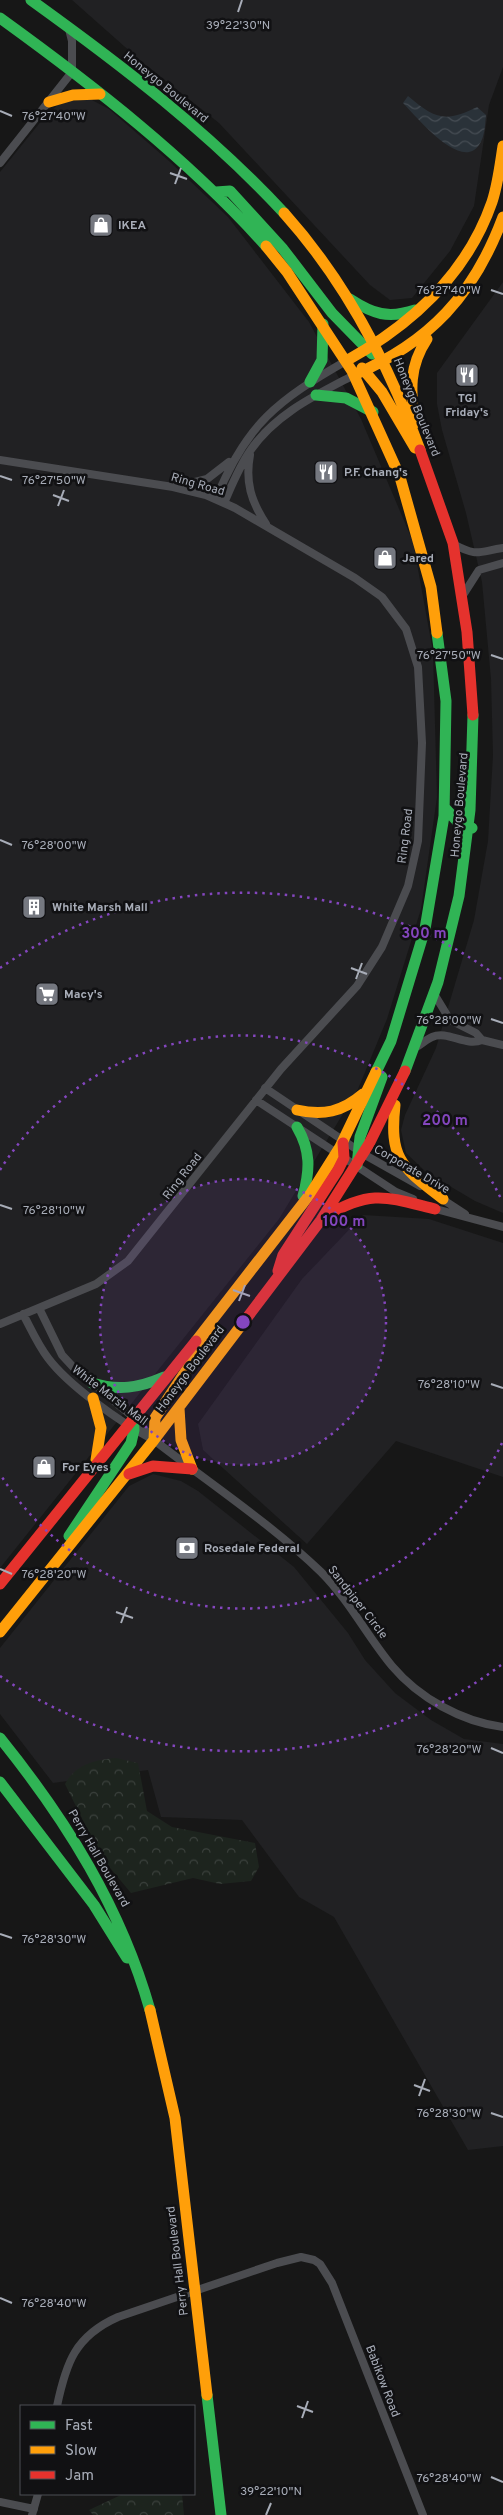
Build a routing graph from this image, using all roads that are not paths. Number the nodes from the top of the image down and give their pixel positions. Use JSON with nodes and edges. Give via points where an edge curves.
{"nodes":[{"id":1,"x":31,"y":0,"type":"edge"},
{"id":2,"x":36,"y":0,"type":"edge"},
{"id":3,"x":52,"y":15,"type":"junction"},
{"id":4,"x":0,"y":18,"type":"edge"},
{"id":5,"x":69,"y":28,"type":"junction"},
{"id":6,"x":72,"y":72,"type":"junction"},
{"id":7,"x":100,"y":94,"type":"junction"},
{"id":8,"x":48,"y":102,"type":"junction"},
{"id":9,"x":503,"y":146,"type":"edge"},
{"id":10,"x":0,"y":163,"type":"edge"},
{"id":11,"x":500,"y":190,"type":"edge"},
{"id":12,"x":216,"y":192,"type":"junction"},
{"id":13,"x":503,"y":217,"type":"edge"},
{"id":14,"x":345,"y":295,"type":"junction"},
{"id":15,"x":422,"y":308,"type":"junction"},
{"id":16,"x":323,"y":322,"type":"junction"},
{"id":17,"x":439,"y":324,"type":"junction"},
{"id":18,"x":370,"y":348,"type":"junction"},
{"id":19,"x":346,"y":362,"type":"junction"},
{"id":20,"x":384,"y":362,"type":"junction"},
{"id":21,"x":367,"y":371,"type":"junction"},
{"id":22,"x":354,"y":375,"type":"junction"},
{"id":23,"x":310,"y":382,"type":"junction"},
{"id":24,"x":316,"y":395,"type":"junction"},
{"id":25,"x":374,"y":412,"type":"junction"},
{"id":26,"x":419,"y":444,"type":"junction"},
{"id":27,"x":251,"y":450,"type":"junction"},
{"id":28,"x":234,"y":458,"type":"junction"},
{"id":29,"x":0,"y":460,"type":"edge"},
{"id":30,"x":425,"y":463,"type":"junction"},
{"id":31,"x":173,"y":487,"type":"junction"},
{"id":32,"x":216,"y":499,"type":"junction"},
{"id":33,"x":224,"y":502,"type":"junction"},
{"id":34,"x":268,"y":525,"type":"junction"},
{"id":35,"x":453,"y":544,"type":"junction"},
{"id":36,"x":503,"y":548,"type":"edge"},
{"id":37,"x":503,"y":563,"type":"edge"},
{"id":38,"x":463,"y":595,"type":"junction"},
{"id":39,"x":445,"y":808,"type":"junction"},
{"id":40,"x":472,"y":828,"type":"junction"},
{"id":41,"x":436,"y":997,"type":"junction"},
{"id":42,"x":398,"y":1020,"type":"junction"},
{"id":43,"x":482,"y":1040,"type":"junction"},
{"id":44,"x":503,"y":1045,"type":"edge"},
{"id":45,"x":418,"y":1046,"type":"junction"},
{"id":46,"x":370,"y":1087,"type":"junction"},
{"id":47,"x":265,"y":1088,"type":"junction"},
{"id":48,"x":397,"y":1092,"type":"junction"},
{"id":49,"x":256,"y":1100,"type":"junction"},
{"id":50,"x":297,"y":1110,"type":"junction"},
{"id":51,"x":297,"y":1127,"type":"junction"},
{"id":52,"x":344,"y":1141,"type":"junction"},
{"id":53,"x":362,"y":1153,"type":"junction"},
{"id":54,"x":340,"y":1156,"type":"junction"},
{"id":55,"x":357,"y":1167,"type":"junction"},
{"id":56,"x":443,"y":1199,"type":"junction"},
{"id":57,"x":300,"y":1207,"type":"junction"},
{"id":58,"x":435,"y":1209,"type":"junction"},
{"id":59,"x":469,"y":1216,"type":"junction"},
{"id":60,"x":321,"y":1220,"type":"junction"},
{"id":61,"x":503,"y":1227,"type":"edge"},
{"id":62,"x":256,"y":1264,"type":"junction"},
{"id":63,"x":275,"y":1280,"type":"junction"},
{"id":64,"x":39,"y":1308,"type":"junction"},
{"id":65,"x":23,"y":1314,"type":"junction"},
{"id":66,"x":0,"y":1324,"type":"edge"},
{"id":67,"x":168,"y":1376,"type":"junction"},
{"id":68,"x":92,"y":1383,"type":"junction"},
{"id":69,"x":93,"y":1398,"type":"junction"},
{"id":70,"x":179,"y":1408,"type":"junction"},
{"id":71,"x":131,"y":1424,"type":"junction"},
{"id":72,"x":154,"y":1440,"type":"junction"},
{"id":73,"x":96,"y":1464,"type":"junction"},
{"id":74,"x":192,"y":1469,"type":"junction"},
{"id":75,"x":123,"y":1477,"type":"junction"},
{"id":76,"x":60,"y":1556,"type":"junction"},
{"id":77,"x":0,"y":1584,"type":"edge"},
{"id":78,"x":0,"y":1632,"type":"edge"},
{"id":79,"x":503,"y":1727,"type":"edge"},
{"id":80,"x":0,"y":1738,"type":"edge"},
{"id":81,"x":0,"y":1782,"type":"edge"},
{"id":82,"x":147,"y":2006,"type":"junction"},
{"id":83,"x":195,"y":2291,"type":"junction"},
{"id":84,"x":57,"y":2405,"type":"edge"},
{"id":85,"x":38,"y":2495,"type":"edge"},
{"id":86,"x":0,"y":2502,"type":"edge"},
{"id":87,"x":33,"y":2512,"type":"edge"},
{"id":88,"x":221,"y":2515,"type":"edge"},
{"id":89,"x":423,"y":2515,"type":"edge"}],
"edges":[{"from":1,"to":3,"type":"main road","name":"Honeygo Boulevard"},
{"from":2,"to":3,"type":"main road"},
{"from":3,"to":5,"type":"main road","name":"Honeygo Boulevard"},
{"from":4,"to":6,"type":"main road","name":"Honeygo Boulevard"},
{"from":5,"to":6,"type":"street","via":[[73,48]]},
{"from":5,"to":14,"type":"main road","name":"Honeygo Boulevard","via":[[199,131],[253,181],[307,241]]},
{"from":6,"to":7,"type":"main road","name":"Honeygo Boulevard"},
{"from":6,"to":8,"type":"street"},
{"from":7,"to":8,"type":"main road","via":[[63,95]]},
{"from":7,"to":12,"type":"main road","name":"Honeygo Boulevard"},
{"from":8,"to":10,"type":"street"},
{"from":9,"to":11,"type":"main road"},
{"from":11,"to":15,"type":"main road","via":[[459,262]]},
{"from":12,"to":16,"type":"main road","name":"Honeygo Boulevard","via":[[286,271]]},
{"from":12,"to":18,"type":"main road","via":[[230,191],[283,249],[332,314]]},
{"from":13,"to":17,"type":"main road","via":[[495,242],[469,288]]},
{"from":14,"to":15,"type":"main road","via":[[366,310],[388,318]]},
{"from":14,"to":18,"type":"main road","name":"Honeygo Boulevard"},
{"from":15,"to":18,"type":"main road"},
{"from":16,"to":19,"type":"main road","name":"Honeygo Boulevard"},
{"from":16,"to":23,"type":"main road","via":[[322,360]]},
{"from":17,"to":20,"type":"main road","via":[[416,343]]},
{"from":17,"to":26,"type":"main road","via":[[417,352],[411,372]]},
{"from":18,"to":19,"type":"main road"},
{"from":18,"to":20,"type":"main road","name":"Honeygo Boulevard"},
{"from":19,"to":21,"type":"main road"},
{"from":19,"to":22,"type":"main road","name":"Honeygo Boulevard"},
{"from":19,"to":23,"type":"street"},
{"from":20,"to":21,"type":"main road"},
{"from":20,"to":26,"type":"main road","name":"Honeygo Boulevard"},
{"from":21,"to":22,"type":"main road"},
{"from":21,"to":30,"type":"main road"},
{"from":22,"to":24,"type":"street"},
{"from":22,"to":25,"type":"main road","name":"Honeygo Boulevard"},
{"from":23,"to":28,"type":"street","via":[[260,421]]},
{"from":24,"to":25,"type":"main road","via":[[346,398]]},
{"from":24,"to":27,"type":"street","via":[[280,419]]},
{"from":25,"to":39,"type":"main road","name":"Honeygo Boulevard","via":[[416,517],[435,605],[448,709]]},
{"from":26,"to":30,"type":"main road","name":"Honeygo Boulevard"},
{"from":27,"to":33,"type":"street"},
{"from":27,"to":34,"type":"street","via":[[248,483],[256,509]]},
{"from":28,"to":31,"type":"street","via":[[207,479]]},
{"from":28,"to":32,"type":"street"},
{"from":29,"to":31,"type":"street","name":"Ring Road"},
{"from":30,"to":35,"type":"main road","name":"Honeygo Boulevard"},
{"from":31,"to":32,"type":"street","name":"Ring Road"},
{"from":32,"to":33,"type":"street","name":"Ring Road"},
{"from":33,"to":34,"type":"street","name":"Ring Road"},
{"from":34,"to":47,"type":"street","name":"Ring Road","via":[[366,585],[382,597],[398,616],[410,640],[418,668],[422,743],[418,841],[408,886],[395,919],[382,947],[356,986]]},
{"from":35,"to":36,"type":"street","via":[[471,553]]},
{"from":35,"to":38,"type":"main road","name":"Honeygo Boulevard"},
{"from":37,"to":38,"type":"street","via":[[479,570]]},
{"from":38,"to":40,"type":"main road","name":"Honeygo Boulevard","via":[[472,654],[477,741]]},
{"from":39,"to":40,"type":"main road","via":[[457,821]]},
{"from":39,"to":42,"type":"main road","name":"Honeygo Boulevard","via":[[428,919]]},
{"from":40,"to":41,"type":"main road","name":"Honeygo Boulevard","via":[[462,896]]},
{"from":41,"to":43,"type":"street","via":[[450,1020],[476,1032]]},
{"from":41,"to":45,"type":"main road","name":"Honeygo Boulevard"},
{"from":42,"to":46,"type":"main road","name":"Honeygo Boulevard"},
{"from":42,"to":53,"type":"main road","via":[[382,1078],[360,1137]]},
{"from":43,"to":44,"type":"street"},
{"from":43,"to":45,"type":"street","via":[[473,1044],[446,1036],[433,1036]]},
{"from":45,"to":48,"type":"main road","name":"Honeygo Boulevard"},
{"from":46,"to":50,"type":"main road","via":[[353,1104],[334,1114]]},
{"from":46,"to":52,"type":"main road","name":"Honeygo Boulevard"},
{"from":47,"to":49,"type":"street","name":"Ring Road"},
{"from":47,"to":50,"type":"street"},
{"from":48,"to":53,"type":"main road","name":"Honeygo Boulevard"},
{"from":48,"to":56,"type":"main road","via":[[392,1143],[406,1170]]},
{"from":49,"to":51,"type":"street"},
{"from":49,"to":64,"type":"street","name":"Ring Road","via":[[128,1261],[96,1284]]},
{"from":50,"to":52,"type":"street"},
{"from":51,"to":54,"type":"street"},
{"from":51,"to":57,"type":"main road","via":[[309,1149],[310,1168]]},
{"from":52,"to":53,"type":"street","name":"Corporate Drive"},
{"from":52,"to":54,"type":"main road"},
{"from":53,"to":55,"type":"main road"},
{"from":53,"to":56,"type":"street","name":"Corporate Drive"},
{"from":54,"to":55,"type":"street"},
{"from":54,"to":57,"type":"main road","name":"Honeygo Boulevard"},
{"from":54,"to":63,"type":"main road","via":[[283,1255]]},
{"from":55,"to":58,"type":"street","name":"Corporate Drive","via":[[396,1192]]},
{"from":55,"to":60,"type":"main road","name":"Honeygo Boulevard"},
{"from":56,"to":59,"type":"street","name":"Corporate Drive"},
{"from":57,"to":62,"type":"main road","name":"Honeygo Boulevard"},
{"from":58,"to":59,"type":"street","name":"Corporate Drive"},
{"from":58,"to":60,"type":"main road","via":[[370,1196],[344,1205]]},
{"from":59,"to":61,"type":"street","name":"Corporate Drive"},
{"from":60,"to":63,"type":"main road","name":"Honeygo Boulevard"},
{"from":62,"to":67,"type":"main road","name":"Honeygo Boulevard"},
{"from":62,"to":72,"type":"main road","via":[[155,1418]]},
{"from":63,"to":70,"type":"main road","name":"Honeygo Boulevard"},
{"from":64,"to":65,"type":"street","name":"Ring Road"},
{"from":64,"to":68,"type":"street","name":"White Marsh Mall","via":[[62,1355]]},
{"from":65,"to":66,"type":"street","name":"Ring Road"},
{"from":65,"to":69,"type":"street","name":"White Marsh Mall","via":[[48,1358],[66,1378]]},
{"from":67,"to":68,"type":"main road","via":[[126,1390]]},
{"from":67,"to":71,"type":"main road","name":"Honeygo Boulevard"},
{"from":68,"to":71,"type":"street","name":"White Marsh Mall"},
{"from":69,"to":71,"type":"street","name":"White Marsh Mall"},
{"from":69,"to":73,"type":"main road","via":[[101,1428]]},
{"from":70,"to":72,"type":"main road","name":"Honeygo Boulevard"},
{"from":70,"to":74,"type":"main road","via":[[180,1446]]},
{"from":71,"to":72,"type":"street","name":"Sandpiper Circle"},
{"from":71,"to":72,"type":"street","name":"White Marsh Mall"},
{"from":71,"to":73,"type":"main road","name":"Honeygo Boulevard"},
{"from":71,"to":76,"type":"main road","via":[[131,1443],[76,1522]]},
{"from":72,"to":74,"type":"street","name":"Sandpiper Circle"},
{"from":72,"to":75,"type":"main road","name":"Honeygo Boulevard"},
{"from":73,"to":77,"type":"main road","name":"Honeygo Boulevard"},
{"from":74,"to":75,"type":"main road","via":[[149,1465]]},
{"from":74,"to":79,"type":"street","name":"Sandpiper Circle","via":[[321,1573],[392,1666],[416,1689],[464,1717]]},
{"from":75,"to":76,"type":"main road","name":"Honeygo Boulevard"},
{"from":76,"to":78,"type":"main road","name":"Honeygo Boulevard"},
{"from":80,"to":82,"type":"main road","name":"Perry Hall Boulevard","via":[[49,1800],[92,1869],[123,1930]]},
{"from":81,"to":82,"type":"main road","name":"Perry Hall Boulevard","via":[[94,1905],[128,1960]]},
{"from":82,"to":83,"type":"main road","name":"Perry Hall Boulevard","via":[[162,2055],[175,2118]]},
{"from":83,"to":84,"type":"street","via":[[118,2317],[89,2334],[68,2363]]},
{"from":83,"to":88,"type":"main road","name":"Perry Hall Boulevard"},
{"from":83,"to":89,"type":"street","name":"Babikow Road","via":[[294,2258],[307,2257],[324,2269]]},
{"from":85,"to":87,"type":"street"},
{"from":86,"to":87,"type":"street"}]}
